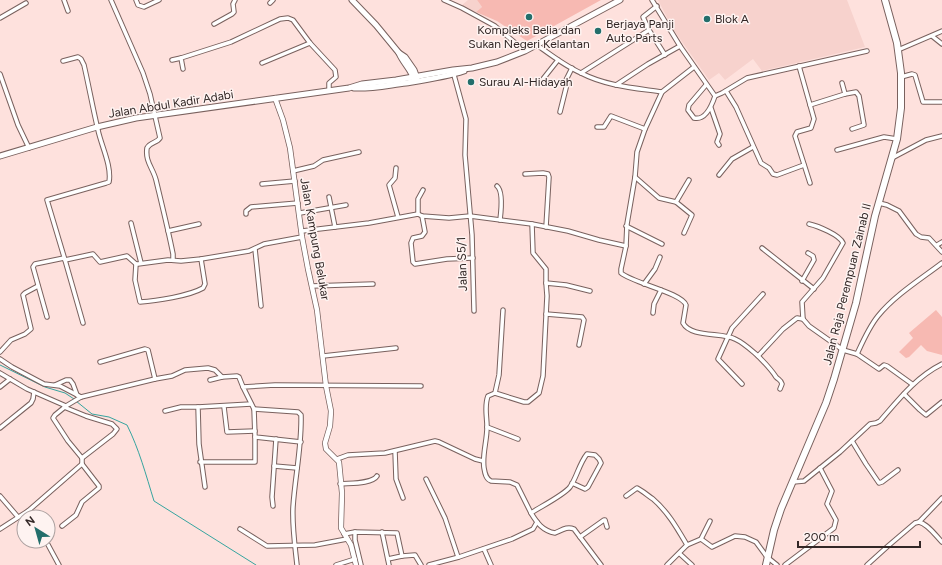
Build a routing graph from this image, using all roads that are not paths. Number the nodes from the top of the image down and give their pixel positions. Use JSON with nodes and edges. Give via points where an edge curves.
{"nodes":[{"id":1,"x":64,"y":0,"type":"edge"},
{"id":2,"x":113,"y":0,"type":"edge"},
{"id":3,"x":136,"y":0,"type":"edge"},
{"id":4,"x":158,"y":0,"type":"edge"},
{"id":5,"x":235,"y":0,"type":"edge"},
{"id":6,"x":352,"y":0,"type":"edge"},
{"id":7,"x":444,"y":0,"type":"edge"},
{"id":8,"x":620,"y":0,"type":"edge"},
{"id":9,"x":652,"y":0,"type":"edge"},
{"id":10,"x":888,"y":1,"type":"edge"},
{"id":11,"x":26,"y":4,"type":"dead end"},
{"id":12,"x":657,"y":6,"type":"junction"},
{"id":13,"x":68,"y":11,"type":"dead end"},
{"id":14,"x":0,"y":18,"type":"edge"},
{"id":15,"x":214,"y":24,"type":"dead end"},
{"id":16,"x":649,"y":30,"type":"junction"},
{"id":17,"x":942,"y":31,"type":"edge"},
{"id":18,"x":932,"y":36,"type":"junction"},
{"id":19,"x":310,"y":43,"type":"junction"},
{"id":20,"x":942,"y":44,"type":"edge"},
{"id":21,"x":537,"y":45,"type":"junction"},
{"id":22,"x":680,"y":46,"type":"junction"},
{"id":23,"x":526,"y":50,"type":"junction"},
{"id":24,"x":898,"y":50,"type":"junction"},
{"id":25,"x":867,"y":51,"type":"dead end"},
{"id":26,"x":665,"y":55,"type":"junction"},
{"id":27,"x":181,"y":58,"type":"junction"},
{"id":28,"x":172,"y":60,"type":"dead end"},
{"id":29,"x":558,"y":60,"type":"junction"},
{"id":30,"x":63,"y":61,"type":"dead end"},
{"id":31,"x":262,"y":62,"type":"dead end"},
{"id":32,"x":694,"y":66,"type":"junction"},
{"id":33,"x":799,"y":66,"type":"junction"},
{"id":34,"x":472,"y":68,"type":"junction"},
{"id":35,"x":572,"y":68,"type":"junction"},
{"id":36,"x":184,"y":69,"type":"dead end"},
{"id":37,"x":581,"y":73,"type":"junction"},
{"id":38,"x":0,"y":74,"type":"edge"},
{"id":39,"x":454,"y":75,"type":"junction"},
{"id":40,"x":901,"y":77,"type":"junction"},
{"id":41,"x":416,"y":79,"type":"junction"},
{"id":42,"x":842,"y":83,"type":"dead end"},
{"id":43,"x":539,"y":84,"type":"dead end"},
{"id":44,"x":616,"y":85,"type":"junction"},
{"id":45,"x":706,"y":85,"type":"junction"},
{"id":46,"x":329,"y":91,"type":"junction"},
{"id":47,"x":726,"y":91,"type":"junction"},
{"id":48,"x":662,"y":92,"type":"junction"},
{"id":49,"x":845,"y":94,"type":"junction"},
{"id":50,"x":715,"y":96,"type":"junction"},
{"id":51,"x":275,"y":98,"type":"junction"},
{"id":52,"x":942,"y":102,"type":"edge"},
{"id":53,"x":810,"y":105,"type":"junction"},
{"id":54,"x":710,"y":108,"type":"junction"},
{"id":55,"x":560,"y":112,"type":"dead end"},
{"id":56,"x":155,"y":115,"type":"junction"},
{"id":57,"x":97,"y":127,"type":"junction"},
{"id":58,"x":597,"y":127,"type":"dead end"},
{"id":59,"x":852,"y":129,"type":"dead end"},
{"id":60,"x":644,"y":130,"type":"junction"},
{"id":61,"x":942,"y":136,"type":"edge"},
{"id":62,"x":897,"y":139,"type":"junction"},
{"id":63,"x":719,"y":145,"type":"dead end"},
{"id":64,"x":753,"y":147,"type":"junction"},
{"id":65,"x":29,"y":148,"type":"junction"},
{"id":66,"x":837,"y":150,"type":"dead end"},
{"id":67,"x":359,"y":152,"type":"dead end"},
{"id":68,"x":0,"y":156,"type":"edge"},
{"id":69,"x":892,"y":158,"type":"junction"},
{"id":70,"x":804,"y":165,"type":"junction"},
{"id":71,"x":396,"y":168,"type":"dead end"},
{"id":72,"x":293,"y":171,"type":"junction"},
{"id":73,"x":525,"y":174,"type":"dead end"},
{"id":74,"x":719,"y":175,"type":"dead end"},
{"id":75,"x":635,"y":177,"type":"junction"},
{"id":76,"x":689,"y":180,"type":"dead end"},
{"id":77,"x":295,"y":181,"type":"junction"},
{"id":78,"x":810,"y":183,"type":"dead end"},
{"id":79,"x":262,"y":184,"type":"dead end"},
{"id":80,"x":497,"y":186,"type":"dead end"},
{"id":81,"x":423,"y":190,"type":"dead end"},
{"id":82,"x":329,"y":197,"type":"dead end"},
{"id":83,"x":676,"y":202,"type":"junction"},
{"id":84,"x":298,"y":203,"type":"junction"},
{"id":85,"x":879,"y":203,"type":"junction"},
{"id":86,"x":346,"y":205,"type":"dead end"},
{"id":87,"x":331,"y":207,"type":"junction"},
{"id":88,"x":300,"y":213,"type":"junction"},
{"id":89,"x":246,"y":214,"type":"dead end"},
{"id":90,"x":420,"y":215,"type":"junction"},
{"id":91,"x":470,"y":216,"type":"junction"},
{"id":92,"x":398,"y":217,"type":"junction"},
{"id":93,"x":500,"y":220,"type":"junction"},
{"id":94,"x":131,"y":223,"type":"dead end"},
{"id":95,"x":199,"y":224,"type":"dead end"},
{"id":96,"x":532,"y":224,"type":"junction"},
{"id":97,"x":809,"y":224,"type":"dead end"},
{"id":98,"x":626,"y":226,"type":"junction"},
{"id":99,"x":335,"y":227,"type":"junction"},
{"id":100,"x":546,"y":227,"type":"junction"},
{"id":101,"x":168,"y":231,"type":"junction"},
{"id":102,"x":302,"y":231,"type":"junction"},
{"id":103,"x":684,"y":233,"type":"dead end"},
{"id":104,"x":302,"y":237,"type":"junction"},
{"id":105,"x":942,"y":242,"type":"edge"},
{"id":106,"x":662,"y":244,"type":"dead end"},
{"id":107,"x":626,"y":246,"type":"junction"},
{"id":108,"x":937,"y":246,"type":"junction"},
{"id":109,"x":762,"y":248,"type":"dead end"},
{"id":110,"x":255,"y":249,"type":"junction"},
{"id":111,"x":942,"y":252,"type":"edge"},
{"id":112,"x":808,"y":253,"type":"dead end"},
{"id":113,"x":660,"y":257,"type":"dead end"},
{"id":114,"x":473,"y":258,"type":"junction"},
{"id":115,"x":64,"y":259,"type":"junction"},
{"id":116,"x":201,"y":259,"type":"junction"},
{"id":117,"x":173,"y":260,"type":"junction"},
{"id":118,"x":141,"y":263,"type":"junction"},
{"id":119,"x":942,"y":263,"type":"edge"},
{"id":120,"x":136,"y":264,"type":"junction"},
{"id":121,"x":802,"y":281,"type":"junction"},
{"id":122,"x":546,"y":283,"type":"junction"},
{"id":123,"x":373,"y":284,"type":"dead end"},
{"id":124,"x":644,"y":284,"type":"junction"},
{"id":125,"x":38,"y":286,"type":"junction"},
{"id":126,"x":312,"y":286,"type":"junction"},
{"id":127,"x":661,"y":290,"type":"junction"},
{"id":128,"x":814,"y":290,"type":"junction"},
{"id":129,"x":590,"y":291,"type":"dead end"},
{"id":130,"x":763,"y":294,"type":"dead end"},
{"id":131,"x":261,"y":306,"type":"dead end"},
{"id":132,"x":503,"y":310,"type":"dead end"},
{"id":133,"x":474,"y":312,"type":"dead end"},
{"id":134,"x":653,"y":312,"type":"dead end"},
{"id":135,"x":546,"y":314,"type":"junction"},
{"id":136,"x":47,"y":317,"type":"dead end"},
{"id":137,"x":803,"y":319,"type":"junction"},
{"id":138,"x":83,"y":323,"type":"dead end"},
{"id":139,"x":728,"y":336,"type":"junction"},
{"id":140,"x":579,"y":345,"type":"dead end"},
{"id":141,"x":396,"y":348,"type":"dead end"},
{"id":142,"x":842,"y":349,"type":"junction"},
{"id":143,"x":0,"y":352,"type":"edge"},
{"id":144,"x":857,"y":354,"type":"junction"},
{"id":145,"x":323,"y":356,"type":"junction"},
{"id":146,"x":758,"y":356,"type":"junction"},
{"id":147,"x":0,"y":359,"type":"edge"},
{"id":148,"x":100,"y":362,"type":"dead end"},
{"id":149,"x":942,"y":364,"type":"edge"},
{"id":150,"x":0,"y":373,"type":"edge"},
{"id":151,"x":222,"y":377,"type":"junction"},
{"id":152,"x":155,"y":378,"type":"junction"},
{"id":153,"x":10,"y":379,"type":"junction"},
{"id":154,"x":210,"y":380,"type":"dead end"},
{"id":155,"x":742,"y":384,"type":"dead end"},
{"id":156,"x":912,"y":384,"type":"junction"},
{"id":157,"x":54,"y":386,"type":"junction"},
{"id":158,"x":326,"y":386,"type":"junction"},
{"id":159,"x":421,"y":386,"type":"dead end"},
{"id":160,"x":0,"y":387,"type":"edge"},
{"id":161,"x":243,"y":387,"type":"junction"},
{"id":162,"x":780,"y":389,"type":"dead end"},
{"id":163,"x":34,"y":392,"type":"junction"},
{"id":164,"x":495,"y":393,"type":"junction"},
{"id":165,"x":904,"y":394,"type":"junction"},
{"id":166,"x":79,"y":397,"type":"junction"},
{"id":167,"x":942,"y":402,"type":"edge"},
{"id":168,"x":251,"y":404,"type":"junction"},
{"id":169,"x":66,"y":406,"type":"junction"},
{"id":170,"x":224,"y":407,"type":"junction"},
{"id":171,"x":198,"y":408,"type":"junction"},
{"id":172,"x":254,"y":409,"type":"junction"},
{"id":173,"x":165,"y":411,"type":"dead end"},
{"id":174,"x":487,"y":427,"type":"junction"},
{"id":175,"x":0,"y":428,"type":"edge"},
{"id":176,"x":255,"y":431,"type":"junction"},
{"id":177,"x":255,"y":437,"type":"junction"},
{"id":178,"x":276,"y":439,"type":"junction"},
{"id":179,"x":518,"y":439,"type":"dead end"},
{"id":180,"x":852,"y":441,"type":"junction"},
{"id":181,"x":301,"y":442,"type":"junction"},
{"id":182,"x":395,"y":451,"type":"junction"},
{"id":183,"x":82,"y":458,"type":"junction"},
{"id":184,"x":337,"y":459,"type":"junction"},
{"id":185,"x":483,"y":461,"type":"junction"},
{"id":186,"x":200,"y":462,"type":"junction"},
{"id":187,"x":82,"y":464,"type":"junction"},
{"id":188,"x":274,"y":466,"type":"junction"},
{"id":189,"x":297,"y":468,"type":"junction"},
{"id":190,"x":820,"y":468,"type":"junction"},
{"id":191,"x":898,"y":470,"type":"dead end"},
{"id":192,"x":377,"y":476,"type":"dead end"},
{"id":193,"x":426,"y":479,"type":"dead end"},
{"id":194,"x":793,"y":482,"type":"junction"},
{"id":195,"x":572,"y":483,"type":"junction"},
{"id":196,"x":340,"y":484,"type":"junction"},
{"id":197,"x":204,"y":487,"type":"dead end"},
{"id":198,"x":0,"y":496,"type":"edge"},
{"id":199,"x":626,"y":496,"type":"dead end"},
{"id":200,"x":403,"y":498,"type":"dead end"},
{"id":201,"x":942,"y":498,"type":"edge"},
{"id":202,"x":273,"y":506,"type":"dead end"},
{"id":203,"x":30,"y":509,"type":"edge"},
{"id":204,"x":531,"y":513,"type":"junction"},
{"id":205,"x":16,"y":515,"type":"edge"},
{"id":206,"x":16,"y":518,"type":"edge"},
{"id":207,"x":710,"y":521,"type":"dead end"},
{"id":208,"x":537,"y":522,"type":"junction"},
{"id":209,"x":919,"y":522,"type":"junction"},
{"id":210,"x":62,"y":526,"type":"dead end"},
{"id":211,"x":607,"y":527,"type":"dead end"},
{"id":212,"x":0,"y":529,"type":"edge"},
{"id":213,"x":240,"y":529,"type":"dead end"},
{"id":214,"x":355,"y":532,"type":"junction"},
{"id":215,"x":382,"y":532,"type":"junction"},
{"id":216,"x":344,"y":534,"type":"junction"},
{"id":217,"x":580,"y":537,"type":"junction"},
{"id":218,"x":347,"y":539,"type":"junction"},
{"id":219,"x":701,"y":540,"type":"junction"},
{"id":220,"x":942,"y":542,"type":"edge"},
{"id":221,"x":687,"y":545,"type":"junction"},
{"id":222,"x":295,"y":546,"type":"junction"},
{"id":223,"x":50,"y":549,"type":"edge"},
{"id":224,"x":484,"y":549,"type":"junction"},
{"id":225,"x":680,"y":554,"type":"junction"},
{"id":226,"x":402,"y":556,"type":"junction"},
{"id":227,"x":458,"y":557,"type":"junction"},
{"id":228,"x":767,"y":557,"type":"junction"},
{"id":229,"x":355,"y":559,"type":"junction"},
{"id":230,"x":388,"y":559,"type":"junction"},
{"id":231,"x":59,"y":565,"type":"edge"},
{"id":232,"x":297,"y":565,"type":"edge"},
{"id":233,"x":336,"y":565,"type":"edge"},
{"id":234,"x":356,"y":565,"type":"edge"},
{"id":235,"x":361,"y":565,"type":"edge"},
{"id":236,"x":389,"y":565,"type":"edge"},
{"id":237,"x":421,"y":565,"type":"edge"},
{"id":238,"x":429,"y":565,"type":"edge"},
{"id":239,"x":491,"y":565,"type":"edge"},
{"id":240,"x":601,"y":565,"type":"edge"},
{"id":241,"x":667,"y":565,"type":"edge"},
{"id":242,"x":692,"y":565,"type":"edge"},
{"id":243,"x":766,"y":565,"type":"edge"},
{"id":244,"x":777,"y":565,"type":"edge"},
{"id":245,"x":785,"y":565,"type":"edge"},
{"id":246,"x":867,"y":565,"type":"edge"}],
"edges":[{"from":1,"to":13,"type":"street"},
{"from":2,"to":56,"type":"street","via":[[143,73]]},
{"from":3,"to":4,"type":"street","via":[[138,5],[144,7]]},
{"from":5,"to":15,"type":"street","via":[[234,12]]},
{"from":6,"to":41,"type":"main road","via":[[405,57],[414,70]]},
{"from":7,"to":23,"type":"street","via":[[494,26]]},
{"from":8,"to":21,"type":"main road","name":"Jalan Abdul Kadir Adabi"},
{"from":9,"to":12,"type":"street"},
{"from":10,"to":24,"type":"main road","name":"Jalan Raja Perempuan Zainab II"},
{"from":11,"to":14,"type":"street"},
{"from":12,"to":16,"type":"street","via":[[643,17]]},
{"from":12,"to":22,"type":"street"},
{"from":16,"to":26,"type":"street"},
{"from":16,"to":37,"type":"street"},
{"from":17,"to":18,"type":"street"},
{"from":18,"to":20,"type":"street"},
{"from":18,"to":24,"type":"street"},
{"from":19,"to":27,"type":"street","via":[[293,20],[288,18],[280,19],[231,42]]},
{"from":19,"to":31,"type":"street"},
{"from":19,"to":46,"type":"street","via":[[335,70],[336,77],[330,83]]},
{"from":21,"to":23,"type":"main road","name":"Jalan Abdul Kadir Adabi"},
{"from":21,"to":29,"type":"street"},
{"from":22,"to":26,"type":"street"},
{"from":22,"to":32,"type":"street"},
{"from":23,"to":34,"type":"main road","name":"Jalan Abdul Kadir Adabi","via":[[497,62]]},
{"from":24,"to":40,"type":"main road","name":"Jalan Raja Perempuan Zainab II"},
{"from":25,"to":33,"type":"street"},
{"from":26,"to":44,"type":"street"},
{"from":27,"to":28,"type":"street"},
{"from":27,"to":36,"type":"street"},
{"from":29,"to":35,"type":"street"},
{"from":29,"to":43,"type":"street"},
{"from":30,"to":57,"type":"street","via":[[76,56],[81,58]]},
{"from":32,"to":45,"type":"street"},
{"from":32,"to":48,"type":"street"},
{"from":33,"to":47,"type":"street","via":[[747,78]]},
{"from":33,"to":53,"type":"street"},
{"from":34,"to":39,"type":"main road","name":"Jalan Abdul Kadir Adabi"},
{"from":34,"to":41,"type":"main road","name":"Jalan Abdul Kadir Adabi"},
{"from":35,"to":37,"type":"street"},
{"from":35,"to":55,"type":"street","via":[[566,80]]},
{"from":37,"to":44,"type":"street"},
{"from":38,"to":65,"type":"street"},
{"from":39,"to":41,"type":"main road","name":"Jalan Abdul Kadir Adabi"},
{"from":39,"to":91,"type":"street","name":"Jalan S5/1","via":[[466,119],[465,155]]},
{"from":40,"to":52,"type":"street","via":[[915,75],[923,102]]},
{"from":40,"to":62,"type":"main road","name":"Jalan Raja Perempuan Zainab II"},
{"from":41,"to":46,"type":"main road","name":"Jalan Abdul Kadir Adabi"},
{"from":42,"to":49,"type":"street"},
{"from":44,"to":48,"type":"street"},
{"from":45,"to":50,"type":"street"},
{"from":45,"to":54,"type":"street","via":[[691,101],[688,110],[697,119]]},
{"from":46,"to":51,"type":"main road","name":"Jalan Abdul Kadir Adabi"},
{"from":47,"to":50,"type":"street"},
{"from":47,"to":64,"type":"street","via":[[736,107]]},
{"from":48,"to":60,"type":"street"},
{"from":49,"to":53,"type":"street"},
{"from":49,"to":59,"type":"street","via":[[856,92],[859,96],[864,125]]},
{"from":50,"to":54,"type":"street"},
{"from":51,"to":56,"type":"main road","name":"Jalan Abdul Kadir Adabi"},
{"from":51,"to":72,"type":"street","name":"Jalan Kampung Belukar","via":[[290,148]]},
{"from":53,"to":70,"type":"street","via":[[814,119],[812,126],[809,130],[797,132],[795,135]]},
{"from":54,"to":63,"type":"street","via":[[720,134],[717,142]]},
{"from":56,"to":57,"type":"main road","name":"Jalan Abdul Kadir Adabi"},
{"from":56,"to":101,"type":"street","via":[[160,138],[148,145],[146,150],[148,165],[155,178]]},
{"from":57,"to":65,"type":"main road","name":"Jalan Abdul Kadir Adabi"},
{"from":57,"to":115,"type":"street","via":[[107,161],[109,182],[47,200]]},
{"from":58,"to":60,"type":"street","via":[[604,127],[611,116]]},
{"from":60,"to":75,"type":"street","via":[[637,152]]},
{"from":61,"to":69,"type":"street","via":[[921,142]]},
{"from":62,"to":66,"type":"street","via":[[884,137]]},
{"from":62,"to":69,"type":"main road","name":"Jalan Raja Perempuan Zainab II"},
{"from":64,"to":70,"type":"street","via":[[760,163],[775,175]]},
{"from":64,"to":74,"type":"street","via":[[732,159]]},
{"from":65,"to":68,"type":"main road","name":"Jalan Abdul Kadir Adabi"},
{"from":67,"to":72,"type":"street","via":[[322,160],[314,166]]},
{"from":69,"to":85,"type":"main road","name":"Jalan Raja Perempuan Zainab II"},
{"from":70,"to":78,"type":"street"},
{"from":71,"to":92,"type":"street","via":[[395,178],[389,184]]},
{"from":72,"to":77,"type":"street","name":"Jalan Kampung Belukar"},
{"from":73,"to":100,"type":"street","via":[[543,173],[549,176]]},
{"from":75,"to":83,"type":"street","via":[[659,198]]},
{"from":75,"to":98,"type":"street"},
{"from":76,"to":83,"type":"street"},
{"from":77,"to":79,"type":"street"},
{"from":77,"to":84,"type":"street","name":"Jalan Kampung Belukar"},
{"from":80,"to":93,"type":"street","via":[[500,189]]},
{"from":81,"to":90,"type":"street","via":[[418,199]]},
{"from":82,"to":87,"type":"street"},
{"from":83,"to":103,"type":"street","via":[[692,216]]},
{"from":84,"to":88,"type":"street","name":"Jalan Kampung Belukar"},
{"from":84,"to":89,"type":"street","via":[[251,207]]},
{"from":85,"to":108,"type":"street","via":[[899,211],[916,234],[929,238]]},
{"from":85,"to":142,"type":"main road","name":"Jalan Raja Perempuan Zainab II","via":[[856,303]]},
{"from":86,"to":87,"type":"street"},
{"from":87,"to":88,"type":"street"},
{"from":87,"to":99,"type":"street"},
{"from":88,"to":102,"type":"street","name":"Jalan Kampung Belukar"},
{"from":90,"to":91,"type":"street","via":[[449,218]]},
{"from":90,"to":92,"type":"street"},
{"from":90,"to":114,"type":"street","via":[[425,232],[422,236],[412,238],[415,264]]},
{"from":91,"to":93,"type":"street"},
{"from":91,"to":114,"type":"street","name":"Jalan S5/1"},
{"from":92,"to":99,"type":"street"},
{"from":93,"to":96,"type":"street"},
{"from":94,"to":118,"type":"street"},
{"from":95,"to":101,"type":"street"},
{"from":96,"to":100,"type":"street"},
{"from":96,"to":122,"type":"street","via":[[533,252],[546,269]]},
{"from":97,"to":128,"type":"street","via":[[816,225],[843,243],[824,278]]},
{"from":98,"to":106,"type":"street"},
{"from":98,"to":107,"type":"street"},
{"from":99,"to":102,"type":"street"},
{"from":100,"to":107,"type":"street"},
{"from":101,"to":117,"type":"street"},
{"from":102,"to":104,"type":"street","name":"Jalan Kampung Belukar"},
{"from":104,"to":110,"type":"street","via":[[264,244]]},
{"from":104,"to":126,"type":"street","name":"Jalan Kampung Belukar"},
{"from":105,"to":108,"type":"street"},
{"from":107,"to":124,"type":"street","via":[[621,274]]},
{"from":108,"to":111,"type":"street"},
{"from":109,"to":121,"type":"street"},
{"from":110,"to":116,"type":"street"},
{"from":110,"to":131,"type":"street"},
{"from":112,"to":121,"type":"street","via":[[814,260]]},
{"from":113,"to":124,"type":"street"},
{"from":114,"to":133,"type":"street","name":"Jalan S5/1"},
{"from":115,"to":120,"type":"street","via":[[94,254],[100,262],[127,256]]},
{"from":115,"to":125,"type":"street","via":[[33,266]]},
{"from":115,"to":138,"type":"street"},
{"from":116,"to":117,"type":"street"},
{"from":116,"to":120,"type":"street","via":[[205,284],[203,288],[140,302],[135,280]]},
{"from":117,"to":118,"type":"street"},
{"from":118,"to":120,"type":"street"},
{"from":119,"to":144,"type":"street","via":[[894,300],[878,316]]},
{"from":121,"to":128,"type":"street"},
{"from":122,"to":129,"type":"street"},
{"from":122,"to":135,"type":"street"},
{"from":123,"to":126,"type":"street"},
{"from":124,"to":127,"type":"street"},
{"from":125,"to":136,"type":"street"},
{"from":125,"to":143,"type":"street","via":[[23,296],[31,329],[11,340]]},
{"from":126,"to":145,"type":"street","name":"Jalan Kampung Belukar"},
{"from":127,"to":134,"type":"street"},
{"from":127,"to":139,"type":"street","via":[[685,302],[685,327],[699,333]]},
{"from":128,"to":137,"type":"street","via":[[802,302]]},
{"from":130,"to":139,"type":"street","via":[[736,323]]},
{"from":132,"to":164,"type":"street","via":[[499,375]]},
{"from":135,"to":140,"type":"street","via":[[582,316],[584,320]]},
{"from":135,"to":164,"type":"street","via":[[543,376],[539,393],[526,402]]},
{"from":137,"to":142,"type":"street"},
{"from":137,"to":146,"type":"street","via":[[797,318],[783,329]]},
{"from":139,"to":146,"type":"street","via":[[735,338]]},
{"from":139,"to":155,"type":"street","via":[[718,358]]},
{"from":141,"to":145,"type":"street"},
{"from":142,"to":144,"type":"street"},
{"from":142,"to":194,"type":"main road","name":"Jalan Raja Perempuan Zainab II","via":[[826,403]]},
{"from":144,"to":156,"type":"street","via":[[879,369],[887,366]]},
{"from":145,"to":158,"type":"street","name":"Jalan Kampung Belukar"},
{"from":146,"to":162,"type":"street","via":[[781,381]]},
{"from":147,"to":157,"type":"street","via":[[44,384]]},
{"from":148,"to":152,"type":"street","via":[[145,349],[148,350]]},
{"from":149,"to":156,"type":"street"},
{"from":150,"to":153,"type":"street"},
{"from":151,"to":152,"type":"street","via":[[215,370],[208,368],[185,370],[172,376]]},
{"from":151,"to":154,"type":"street"},
{"from":151,"to":161,"type":"street","via":[[237,376]]},
{"from":152,"to":166,"type":"street"},
{"from":153,"to":160,"type":"street"},
{"from":153,"to":163,"type":"street"},
{"from":156,"to":165,"type":"street"},
{"from":157,"to":166,"type":"street","via":[[65,388]]},
{"from":157,"to":166,"type":"street","via":[[70,380]]},
{"from":158,"to":159,"type":"street"},
{"from":158,"to":161,"type":"street"},
{"from":158,"to":184,"type":"street","name":"Jalan Kampung Belukar","via":[[331,411],[330,426],[324,443],[326,449]]},
{"from":161,"to":168,"type":"street"},
{"from":163,"to":169,"type":"street"},
{"from":163,"to":175,"type":"street","via":[[31,403]]},
{"from":164,"to":174,"type":"street","via":[[487,398]]},
{"from":165,"to":167,"type":"street","via":[[926,415]]},
{"from":165,"to":180,"type":"street","via":[[876,424],[870,424]]},
{"from":166,"to":169,"type":"street"},
{"from":168,"to":170,"type":"street"},
{"from":168,"to":172,"type":"street"},
{"from":169,"to":183,"type":"street","via":[[53,416],[53,420]]},
{"from":169,"to":183,"type":"street","via":[[86,416],[112,424],[117,429]]},
{"from":170,"to":171,"type":"street"},
{"from":170,"to":176,"type":"street","via":[[227,432]]},
{"from":171,"to":173,"type":"street","via":[[181,407]]},
{"from":171,"to":186,"type":"street"},
{"from":172,"to":176,"type":"street"},
{"from":172,"to":181,"type":"street","via":[[298,412],[301,415]]},
{"from":174,"to":179,"type":"street"},
{"from":174,"to":185,"type":"street"},
{"from":176,"to":177,"type":"street"},
{"from":177,"to":178,"type":"street"},
{"from":177,"to":186,"type":"street","via":[[255,462]]},
{"from":178,"to":181,"type":"street"},
{"from":178,"to":188,"type":"street"},
{"from":180,"to":190,"type":"street"},
{"from":180,"to":191,"type":"street","via":[[879,483]]},
{"from":181,"to":189,"type":"street"},
{"from":182,"to":184,"type":"street","via":[[346,455]]},
{"from":182,"to":185,"type":"street","via":[[435,441]]},
{"from":182,"to":200,"type":"street","via":[[396,479]]},
{"from":183,"to":187,"type":"street"},
{"from":184,"to":196,"type":"street"},
{"from":185,"to":204,"type":"street","via":[[488,480],[517,485]]},
{"from":186,"to":197,"type":"street"},
{"from":187,"to":203,"type":"street"},
{"from":187,"to":210,"type":"street","via":[[99,488],[82,502],[76,515]]},
{"from":188,"to":189,"type":"street"},
{"from":188,"to":202,"type":"street"},
{"from":189,"to":222,"type":"street","via":[[293,508]]},
{"from":190,"to":194,"type":"street","via":[[804,481]]},
{"from":190,"to":245,"type":"street","via":[[832,491],[827,504],[835,516],[835,526]]},
{"from":192,"to":196,"type":"street","via":[[370,481]]},
{"from":193,"to":227,"type":"street","via":[[445,518]]},
{"from":194,"to":228,"type":"main road","name":"Jalan Raja Perempuan Zainab II","via":[[781,509]]},
{"from":195,"to":195,"type":"street","via":[[587,454],[595,455],[601,463],[588,487],[585,489]]},
{"from":195,"to":204,"type":"street","via":[[567,490]]},
{"from":196,"to":216,"type":"street","via":[[341,528]]},
{"from":198,"to":205,"type":"street"},
{"from":199,"to":221,"type":"street","via":[[637,488],[642,490],[670,516]]},
{"from":201,"to":209,"type":"street"},
{"from":204,"to":208,"type":"street"},
{"from":206,"to":212,"type":"street"},
{"from":207,"to":219,"type":"street"},
{"from":208,"to":217,"type":"street","via":[[552,533],[570,527]]},
{"from":208,"to":224,"type":"street","via":[[533,529]]},
{"from":209,"to":220,"type":"street","via":[[928,527]]},
{"from":209,"to":246,"type":"street"},
{"from":211,"to":217,"type":"street","via":[[604,520]]},
{"from":213,"to":222,"type":"street","via":[[267,546]]},
{"from":214,"to":215,"type":"street"},
{"from":214,"to":216,"type":"street"},
{"from":214,"to":235,"type":"street"},
{"from":215,"to":226,"type":"street","via":[[397,534]]},
{"from":215,"to":230,"type":"street"},
{"from":216,"to":218,"type":"street"},
{"from":217,"to":240,"type":"street"},
{"from":218,"to":222,"type":"street"},
{"from":218,"to":229,"type":"street"},
{"from":219,"to":221,"type":"street"},
{"from":219,"to":228,"type":"street","via":[[712,547],[735,536],[745,537],[756,542]]},
{"from":221,"to":225,"type":"street"},
{"from":222,"to":232,"type":"street"},
{"from":223,"to":231,"type":"street"},
{"from":224,"to":227,"type":"street"},
{"from":224,"to":239,"type":"street"},
{"from":225,"to":241,"type":"street"},
{"from":225,"to":242,"type":"street"},
{"from":226,"to":230,"type":"street"},
{"from":226,"to":237,"type":"street","via":[[414,555]]},
{"from":227,"to":238,"type":"street"},
{"from":228,"to":243,"type":"main road","name":"Jalan Raja Perempuan Zainab II"},
{"from":228,"to":244,"type":"street"},
{"from":229,"to":233,"type":"street"},
{"from":229,"to":234,"type":"street"},
{"from":230,"to":236,"type":"street"}]}
